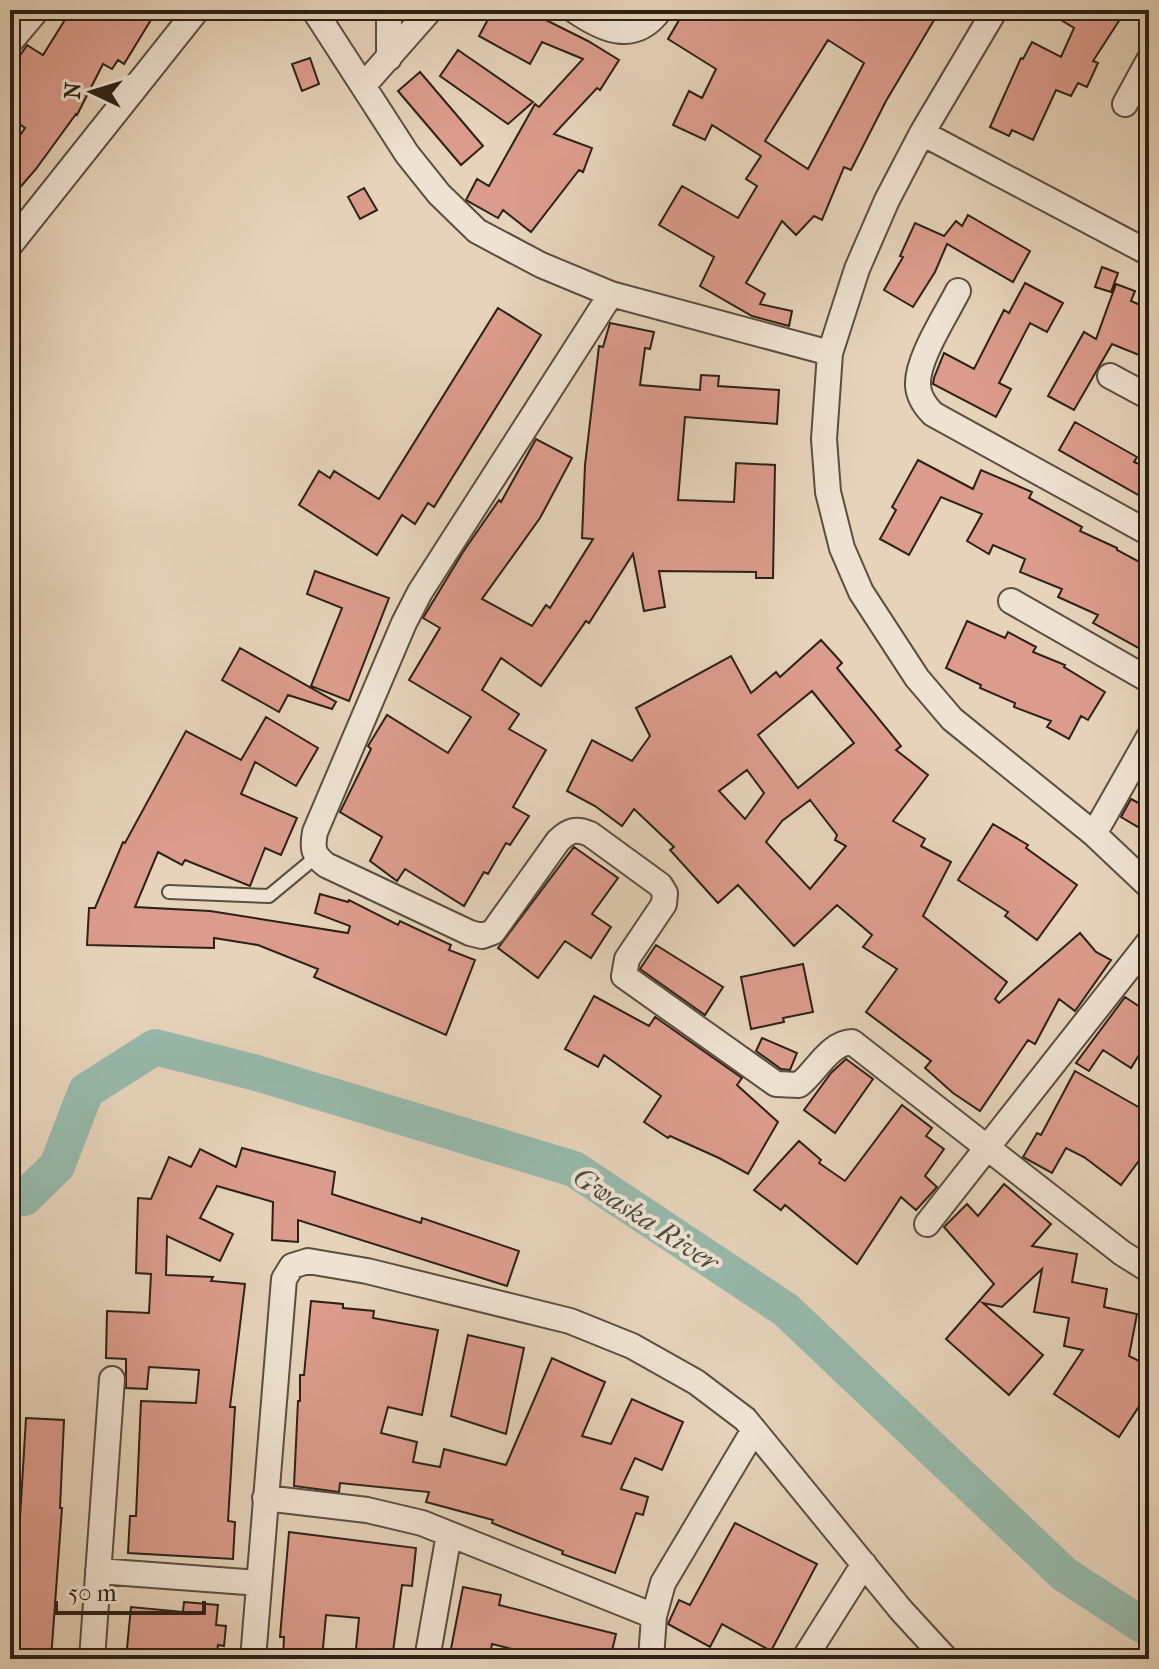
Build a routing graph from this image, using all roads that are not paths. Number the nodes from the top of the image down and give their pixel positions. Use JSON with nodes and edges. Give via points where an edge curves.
{"nodes":[{"id":1,"x":37,"y":10,"type":"edge"},
{"id":2,"x":197,"y":10,"type":"edge"},
{"id":3,"x":314,"y":10,"type":"edge"},
{"id":4,"x":389,"y":10,"type":"edge"},
{"id":5,"x":430,"y":10,"type":"edge"},
{"id":6,"x":574,"y":10,"type":"edge"},
{"id":7,"x":660,"y":10,"type":"edge"},
{"id":8,"x":995,"y":10,"type":"edge"},
{"id":9,"x":10,"y":42,"type":"edge"},
{"id":10,"x":389,"y":58,"type":"junction"},
{"id":11,"x":1149,"y":60,"type":"edge"},
{"id":12,"x":364,"y":85,"type":"junction"},
{"id":13,"x":1125,"y":104,"type":"dead end"},
{"id":14,"x":922,"y":133,"type":"junction"},
{"id":15,"x":10,"y":245,"type":"edge"},
{"id":16,"x":1149,"y":253,"type":"edge"},
{"id":17,"x":958,"y":291,"type":"dead end"},
{"id":18,"x":611,"y":294,"type":"junction"},
{"id":19,"x":830,"y":353,"type":"junction"},
{"id":20,"x":1110,"y":376,"type":"dead end"},
{"id":21,"x":1149,"y":397,"type":"edge"},
{"id":22,"x":1149,"y":533,"type":"edge"},
{"id":23,"x":1011,"y":601,"type":"dead end"},
{"id":24,"x":1149,"y":680,"type":"edge"},
{"id":25,"x":1149,"y":737,"type":"edge"},
{"id":26,"x":1094,"y":834,"type":"junction"},
{"id":27,"x":316,"y":857,"type":"junction"},
{"id":28,"x":1149,"y":886,"type":"edge"},
{"id":29,"x":169,"y":892,"type":"dead end"},
{"id":30,"x":1149,"y":942,"type":"edge"},
{"id":31,"x":988,"y":1147,"type":"junction"},
{"id":32,"x":927,"y":1224,"type":"dead end"},
{"id":33,"x":1149,"y":1270,"type":"edge"},
{"id":34,"x":112,"y":1379,"type":"dead end"},
{"id":35,"x":754,"y":1430,"type":"junction"},
{"id":36,"x":265,"y":1498,"type":"junction"},
{"id":37,"x":449,"y":1534,"type":"junction"},
{"id":38,"x":864,"y":1564,"type":"junction"},
{"id":39,"x":98,"y":1571,"type":"junction"},
{"id":40,"x":259,"y":1583,"type":"junction"},
{"id":41,"x":654,"y":1616,"type":"junction"},
{"id":42,"x":92,"y":1659,"type":"edge"},
{"id":43,"x":253,"y":1659,"type":"edge"},
{"id":44,"x":427,"y":1659,"type":"edge"},
{"id":45,"x":651,"y":1659,"type":"edge"},
{"id":46,"x":804,"y":1659,"type":"edge"},
{"id":47,"x":946,"y":1659,"type":"edge"}],
"edges":[{"from":1,"to":9,"type":"street"},
{"from":2,"to":15,"type":"street"},
{"from":3,"to":12,"type":"street"},
{"from":4,"to":10,"type":"street"},
{"from":5,"to":10,"type":"street"},
{"from":6,"to":7,"type":"street","via":[[612,32],[651,21]]},
{"from":8,"to":14,"type":"street"},
{"from":10,"to":12,"type":"street"},
{"from":11,"to":13,"type":"street"},
{"from":12,"to":18,"type":"street","via":[[407,154],[477,231]]},
{"from":14,"to":16,"type":"street"},
{"from":14,"to":19,"type":"street","via":[[857,269]]},
{"from":17,"to":22,"type":"street","via":[[919,371],[922,402],[933,414]]},
{"from":18,"to":19,"type":"street"},
{"from":18,"to":27,"type":"street","via":[[414,602],[315,832]]},
{"from":19,"to":26,"type":"street","via":[[824,439],[828,492],[842,548],[861,592],[917,678],[952,719]]},
{"from":20,"to":21,"type":"street"},
{"from":23,"to":24,"type":"street"},
{"from":25,"to":26,"type":"street"},
{"from":26,"to":28,"type":"street"},
{"from":27,"to":29,"type":"lane","via":[[269,896]]},
{"from":27,"to":31,"type":"street","via":[[482,936],[493,932],[558,841],[579,829],[665,893],[664,904],[627,959],[624,976],[776,1084],[799,1085],[836,1047],[852,1042]]},
{"from":30,"to":31,"type":"street"},
{"from":31,"to":32,"type":"street"},
{"from":31,"to":33,"type":"street"},
{"from":34,"to":39,"type":"street"},
{"from":35,"to":36,"type":"street","via":[[696,1382],[632,1346],[570,1321],[308,1261],[292,1266],[284,1279]]},
{"from":35,"to":38,"type":"street"},
{"from":35,"to":41,"type":"street","via":[[663,1583]]},
{"from":36,"to":37,"type":"street","via":[[367,1510]]},
{"from":36,"to":40,"type":"street"},
{"from":37,"to":41,"type":"street"},
{"from":37,"to":44,"type":"street"},
{"from":38,"to":46,"type":"street"},
{"from":38,"to":47,"type":"street"},
{"from":39,"to":40,"type":"street"},
{"from":39,"to":42,"type":"street"},
{"from":40,"to":43,"type":"street"},
{"from":41,"to":45,"type":"street"}]}
